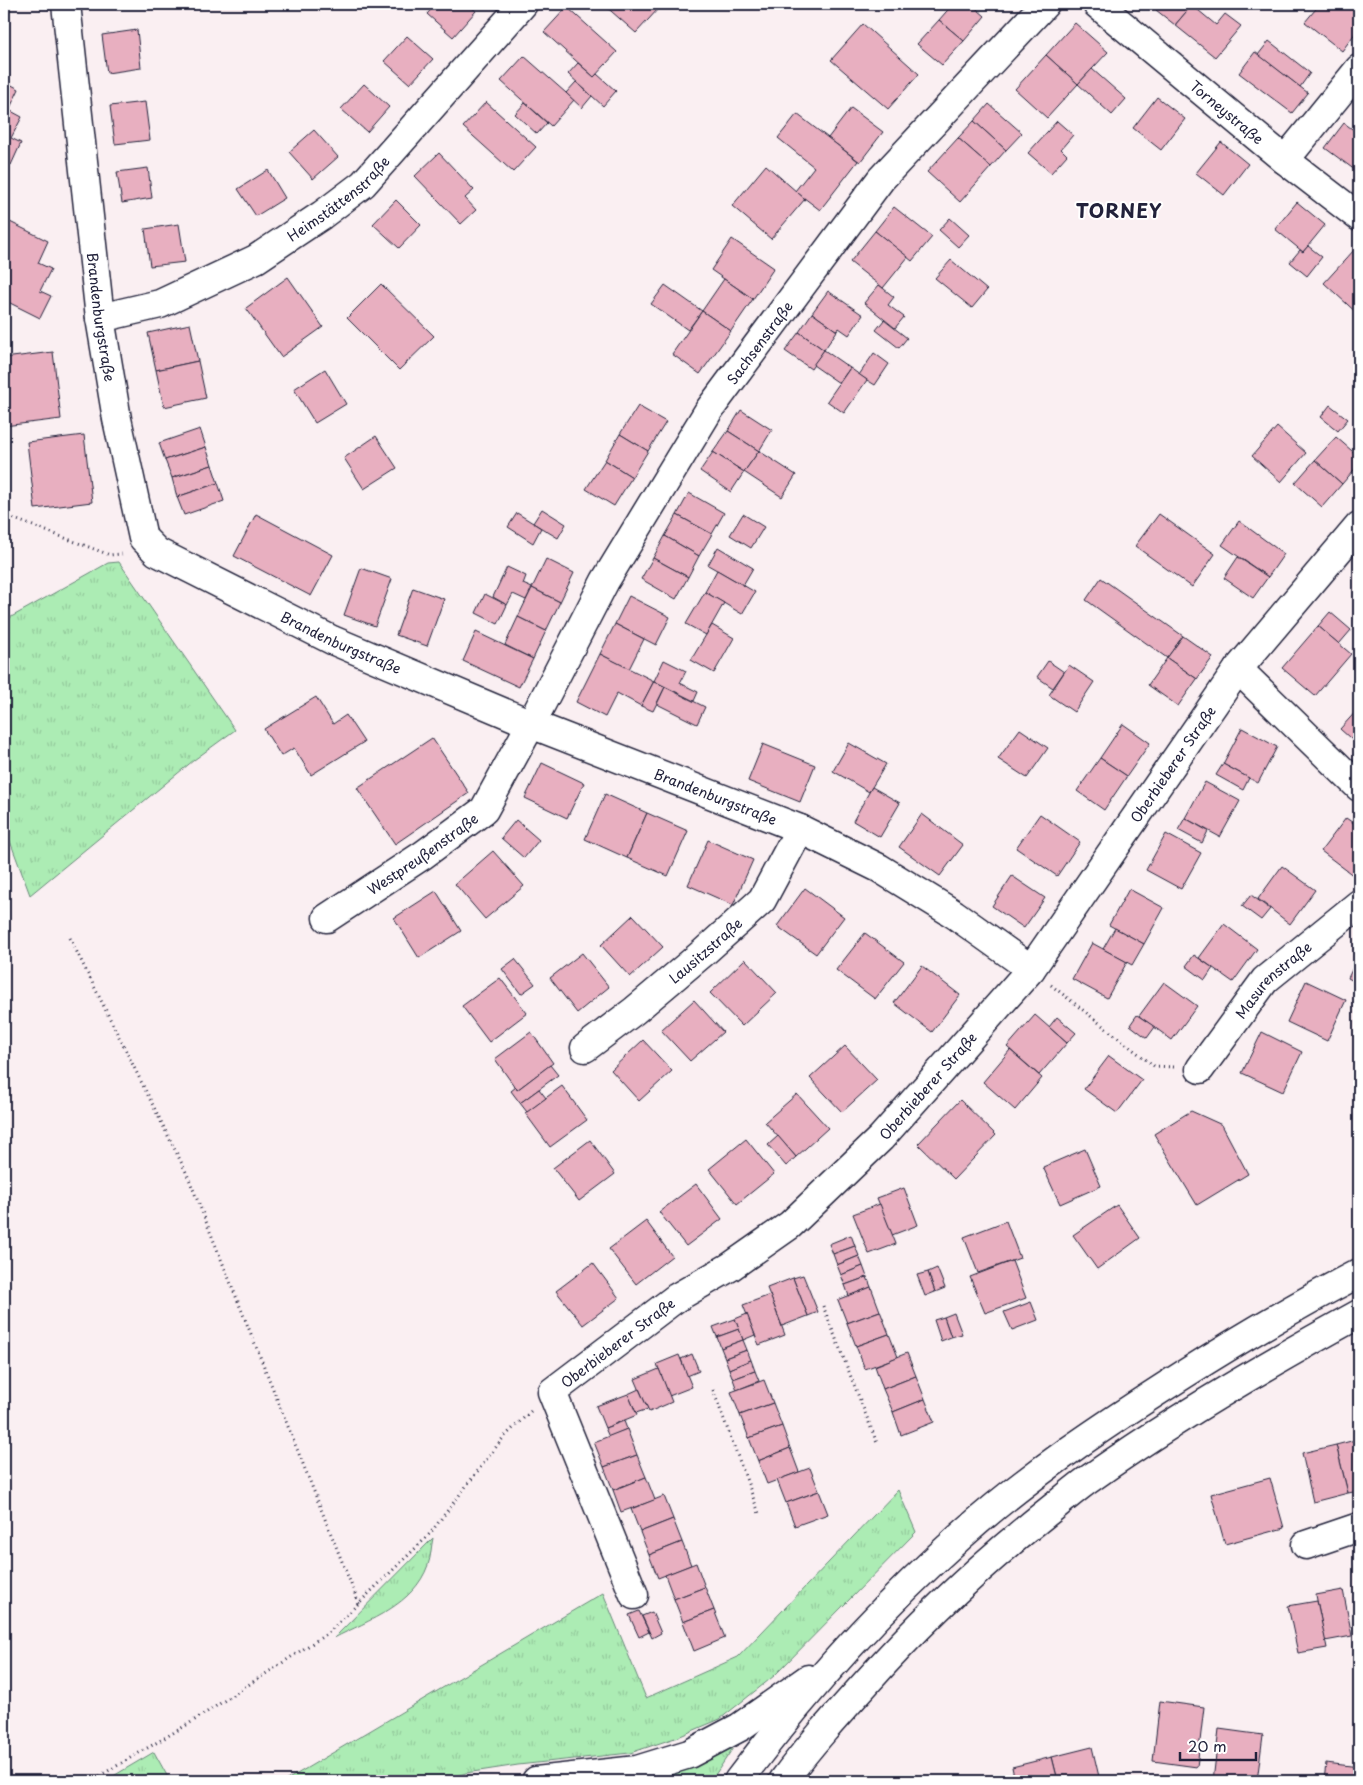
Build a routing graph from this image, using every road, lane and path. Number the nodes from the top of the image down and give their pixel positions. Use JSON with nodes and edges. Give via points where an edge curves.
{"nodes":[{"id":1,"x":66,"y":4,"type":"edge"},
{"id":2,"x":523,"y":4,"type":"edge"},
{"id":3,"x":1045,"y":4,"type":"edge"},
{"id":4,"x":1097,"y":4,"type":"edge"},
{"id":5,"x":1359,"y":70,"type":"edge"},
{"id":6,"x":1285,"y":160,"type":"junction"},
{"id":7,"x":1359,"y":217,"type":"edge"},
{"id":8,"x":100,"y":318,"type":"junction"},
{"id":9,"x":4,"y":515,"type":"edge"},
{"id":10,"x":1359,"y":526,"type":"edge"},
{"id":11,"x":157,"y":552,"type":"junction"},
{"id":12,"x":1238,"y":668,"type":"junction"},
{"id":13,"x":532,"y":724,"type":"junction"},
{"id":14,"x":1359,"y":787,"type":"edge"},
{"id":15,"x":800,"y":829,"type":"junction"},
{"id":16,"x":1359,"y":904,"type":"edge"},
{"id":17,"x":327,"y":918,"type":"dead end"},
{"id":18,"x":70,"y":938,"type":"dead end"},
{"id":19,"x":1031,"y":969,"type":"junction"},
{"id":20,"x":585,"y":1048,"type":"dead end"},
{"id":21,"x":1200,"y":1069,"type":"joint"},
{"id":22,"x":1359,"y":1273,"type":"edge"},
{"id":23,"x":823,"y":1306,"type":"dead end"},
{"id":24,"x":1359,"y":1314,"type":"edge"},
{"id":25,"x":713,"y":1390,"type":"dead end"},
{"id":26,"x":552,"y":1392,"type":"junction"},
{"id":27,"x":876,"y":1443,"type":"dead end"},
{"id":28,"x":760,"y":1516,"type":"dead end"},
{"id":29,"x":1359,"y":1527,"type":"edge"},
{"id":30,"x":1306,"y":1546,"type":"dead end"},
{"id":31,"x":634,"y":1595,"type":"dead end"},
{"id":32,"x":359,"y":1604,"type":"junction"},
{"id":33,"x":844,"y":1654,"type":"junction"},
{"id":34,"x":91,"y":1781,"type":"edge"},
{"id":35,"x":536,"y":1781,"type":"edge"},
{"id":36,"x":738,"y":1781,"type":"edge"},
{"id":37,"x":783,"y":1781,"type":"edge"}],
"edges":[{"from":1,"to":8,"type":"main road","name":"Brandenburgstraße"},
{"from":2,"to":8,"type":"main road","name":"Heimstättenstraße","via":[[362,184],[322,215],[256,259],[160,304]]},
{"from":3,"to":13,"type":"main road","name":"Sachsenstraße","via":[[881,179],[709,410],[605,581]]},
{"from":4,"to":6,"type":"main road","name":"Torneystraße"},
{"from":5,"to":6,"type":"main road"},
{"from":6,"to":7,"type":"main road","name":"Torneystraße"},
{"from":8,"to":11,"type":"main road","name":"Brandenburgstraße","via":[[117,419],[143,538]]},
{"from":9,"to":11,"type":"path","via":[[110,555]]},
{"from":10,"to":12,"type":"main road","name":"Oberbieberer Straße"},
{"from":11,"to":13,"type":"main road","name":"Brandenburgstraße","via":[[332,640]]},
{"from":12,"to":14,"type":"main road"},
{"from":12,"to":19,"type":"main road","name":"Oberbieberer Straße"},
{"from":13,"to":15,"type":"main road","name":"Brandenburgstraße"},
{"from":13,"to":17,"type":"main road","name":"Westpreußenstraße","via":[[484,810],[423,855]]},
{"from":15,"to":19,"type":"main road","name":"Brandenburgstraße","via":[[879,868],[954,914]]},
{"from":15,"to":20,"type":"main road","name":"Lausitzstraße","via":[[762,900],[634,1011]]},
{"from":16,"to":21,"type":"main road","name":"Masurenstraße","via":[[1265,980]]},
{"from":18,"to":32,"type":"path","via":[[186,1174]]},
{"from":19,"to":21,"type":"path","via":[[1154,1066]]},
{"from":19,"to":26,"type":"main road","name":"Oberbieberer Straße","via":[[881,1138],[790,1225],[730,1267],[676,1298]]},
{"from":22,"to":33,"type":"main road","via":[[1261,1328],[1072,1447],[962,1535],[872,1622]]},
{"from":23,"to":27,"type":"path"},
{"from":24,"to":37,"type":"main road","via":[[1281,1357],[1147,1440],[1090,1478],[1034,1523],[987,1562],[899,1646]]},
{"from":25,"to":28,"type":"path"},
{"from":26,"to":31,"type":"main road","name":"Oberbieberer Straße"},
{"from":26,"to":32,"type":"path","via":[[504,1438],[428,1536]]},
{"from":29,"to":30,"type":"main road"},
{"from":32,"to":34,"type":"path","via":[[328,1633],[190,1723]]},
{"from":33,"to":35,"type":"main road","via":[[740,1727],[689,1754],[637,1770]]},
{"from":33,"to":36,"type":"main road"}]}
